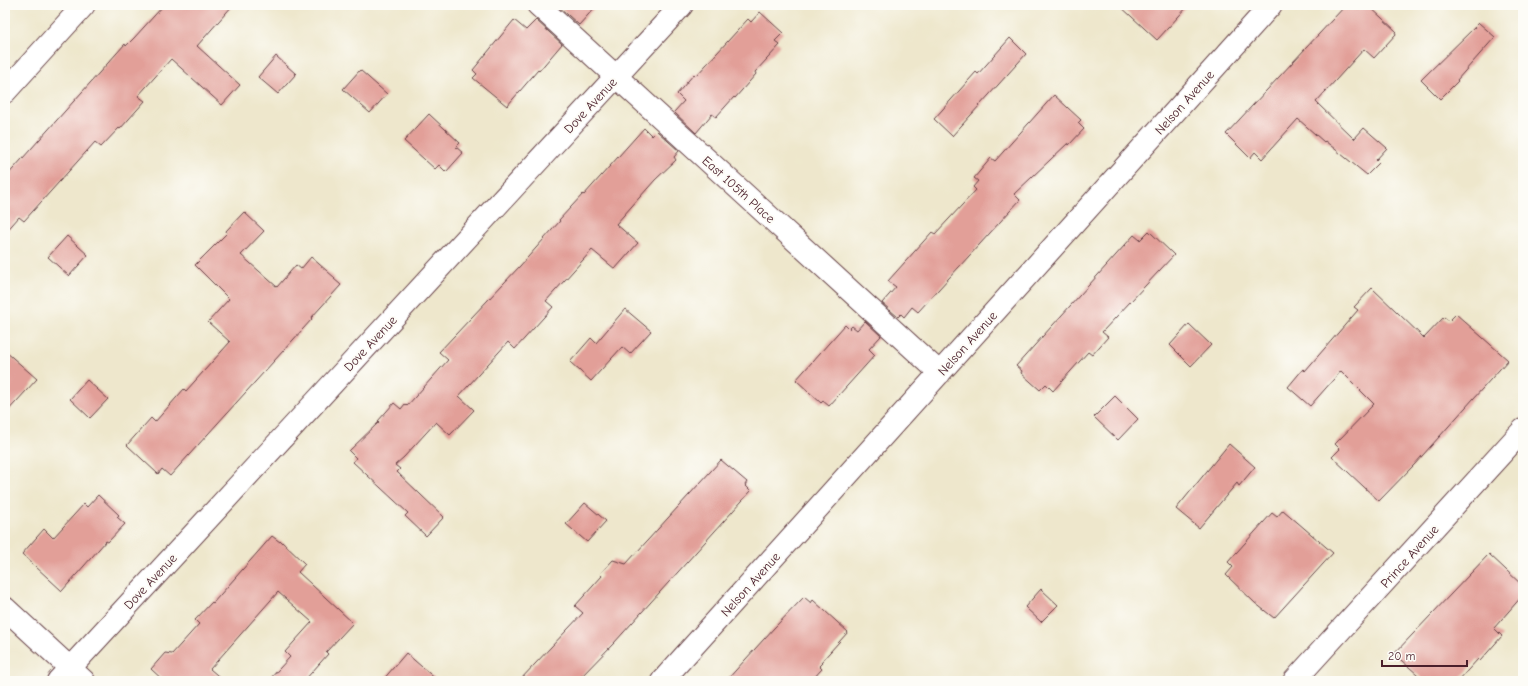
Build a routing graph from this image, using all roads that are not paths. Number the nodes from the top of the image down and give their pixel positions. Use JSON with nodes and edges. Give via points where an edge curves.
{"nodes":[{"id":1,"x":84,"y":5,"type":"edge"},
{"id":2,"x":538,"y":5,"type":"edge"},
{"id":3,"x":682,"y":5,"type":"edge"},
{"id":4,"x":1271,"y":5,"type":"edge"},
{"id":5,"x":617,"y":77,"type":"junction"},
{"id":6,"x":5,"y":92,"type":"edge"},
{"id":7,"x":940,"y":373,"type":"junction"},
{"id":8,"x":1523,"y":430,"type":"edge"},
{"id":9,"x":5,"y":608,"type":"edge"},
{"id":10,"x":71,"y":677,"type":"edge"},
{"id":11,"x":662,"y":681,"type":"edge"},
{"id":12,"x":1294,"y":681,"type":"edge"}],
"edges":[{"from":1,"to":6,"type":"street"},
{"from":2,"to":5,"type":"street","name":"East 105th Place"},
{"from":3,"to":5,"type":"street","name":"Dove Avenue"},
{"from":4,"to":7,"type":"street","name":"Nelson Avenue"},
{"from":5,"to":7,"type":"street","name":"East 105th Place"},
{"from":5,"to":10,"type":"street","name":"Dove Avenue"},
{"from":7,"to":11,"type":"street","name":"Nelson Avenue"},
{"from":8,"to":12,"type":"street","name":"Prince Avenue"},
{"from":9,"to":10,"type":"street"}]}
